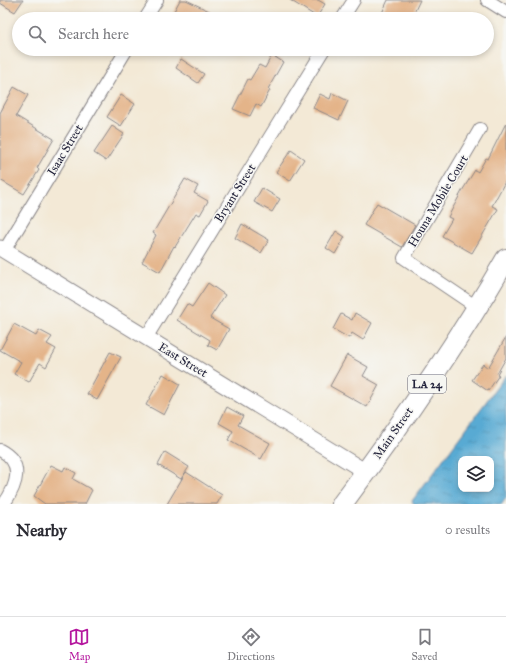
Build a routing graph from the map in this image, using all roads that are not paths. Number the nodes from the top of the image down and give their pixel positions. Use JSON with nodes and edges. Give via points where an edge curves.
{"nodes":[{"id":1,"x":157,"y":0,"type":"edge"},
{"id":2,"x":354,"y":0,"type":"edge"},
{"id":3,"x":487,"y":0,"type":"edge"},
{"id":4,"x":149,"y":12,"type":"edge"},
{"id":5,"x":346,"y":12,"type":"edge"},
{"id":6,"x":506,"y":12,"type":"edge"},
{"id":7,"x":123,"y":56,"type":"edge"},
{"id":8,"x":320,"y":56,"type":"edge"},
{"id":9,"x":480,"y":129,"type":"dead end"},
{"id":10,"x":2,"y":249,"type":"edge"},
{"id":11,"x":506,"y":259,"type":"edge"},
{"id":12,"x":478,"y":308,"type":"junction"},
{"id":13,"x":146,"y":338,"type":"junction"},
{"id":14,"x":0,"y":450,"type":"edge"},
{"id":15,"x":366,"y":472,"type":"junction"},
{"id":16,"x":4,"y":504,"type":"edge"},
{"id":17,"x":342,"y":504,"type":"edge"}],
"edges":[{"from":1,"to":4,"type":"street"},
{"from":2,"to":5,"type":"street"},
{"from":3,"to":6,"type":"street"},
{"from":7,"to":10,"type":"street","name":"Isaac Street"},
{"from":8,"to":13,"type":"street","name":"Bryant Street"},
{"from":9,"to":12,"type":"street","name":"Houna Mobile Court","via":[[404,258]]},
{"from":10,"to":13,"type":"street","name":"East Street"},
{"from":11,"to":12,"type":"main road","name":"Main Street","number":"LA 24"},
{"from":12,"to":15,"type":"main road","name":"Main Street","number":"LA 24"},
{"from":13,"to":15,"type":"street","name":"East Street"},
{"from":14,"to":16,"type":"street","via":[[12,458],[16,470],[16,482]]},
{"from":15,"to":17,"type":"main road","name":"Main Street","number":"LA 24"}]}
